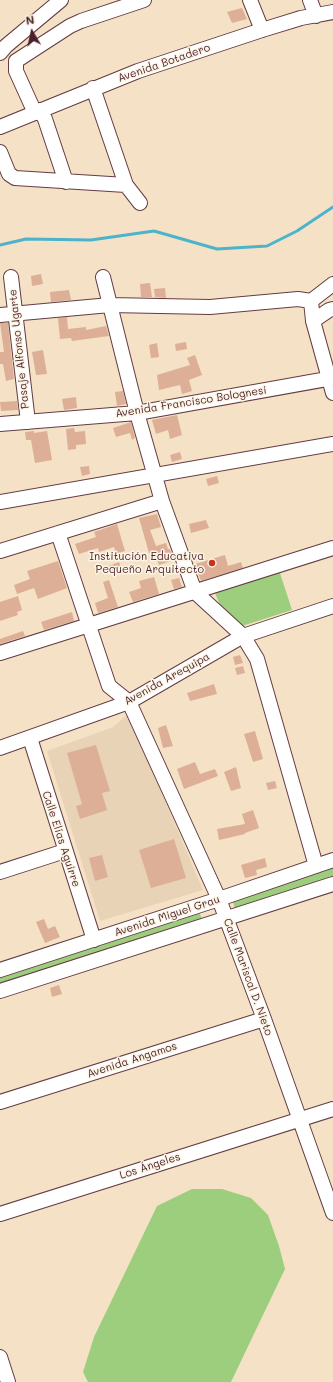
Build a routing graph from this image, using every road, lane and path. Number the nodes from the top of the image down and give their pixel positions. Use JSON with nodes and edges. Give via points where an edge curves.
{"nodes":[{"id":1,"x":61,"y":0,"type":"edge"},
{"id":2,"x":144,"y":0,"type":"edge"},
{"id":3,"x":250,"y":0,"type":"edge"},
{"id":4,"x":310,"y":0,"type":"edge"},
{"id":5,"x":333,"y":12,"type":"edge"},
{"id":6,"x":316,"y":16,"type":"junction"},
{"id":7,"x":262,"y":30,"type":"junction"},
{"id":8,"x":0,"y":53,"type":"edge"},
{"id":9,"x":93,"y":88,"type":"junction"},
{"id":10,"x":38,"y":111,"type":"junction"},
{"id":11,"x":0,"y":127,"type":"edge"},
{"id":12,"x":0,"y":152,"type":"edge"},
{"id":13,"x":66,"y":182,"type":"junction"},
{"id":14,"x":126,"y":185,"type":"junction"},
{"id":15,"x":140,"y":203,"type":"dead end"},
{"id":16,"x":11,"y":277,"type":"dead end"},
{"id":17,"x":103,"y":277,"type":"dead end"},
{"id":18,"x":333,"y":284,"type":"edge"},
{"id":19,"x":311,"y":301,"type":"junction"},
{"id":20,"x":110,"y":305,"type":"junction"},
{"id":21,"x":333,"y":309,"type":"edge"},
{"id":22,"x":0,"y":315,"type":"edge"},
{"id":23,"x":16,"y":315,"type":"junction"},
{"id":24,"x":313,"y":321,"type":"junction"},
{"id":25,"x":329,"y":362,"type":"edge"},
{"id":26,"x":331,"y":379,"type":"edge"},
{"id":27,"x":333,"y":394,"type":"edge"},
{"id":28,"x":137,"y":413,"type":"junction"},
{"id":29,"x":28,"y":422,"type":"junction"},
{"id":30,"x":0,"y":424,"type":"edge"},
{"id":31,"x":333,"y":444,"type":"edge"},
{"id":32,"x":155,"y":475,"type":"junction"},
{"id":33,"x":162,"y":501,"type":"junction"},
{"id":34,"x":0,"y":502,"type":"edge"},
{"id":35,"x":58,"y":533,"type":"junction"},
{"id":36,"x":333,"y":548,"type":"edge"},
{"id":37,"x":0,"y":551,"type":"edge"},
{"id":38,"x":195,"y":592,"type":"junction"},
{"id":39,"x":333,"y":606,"type":"edge"},
{"id":40,"x":88,"y":625,"type":"junction"},
{"id":41,"x":243,"y":636,"type":"junction"},
{"id":42,"x":0,"y":652,"type":"edge"},
{"id":43,"x":129,"y":702,"type":"junction"},
{"id":44,"x":30,"y":738,"type":"junction"},
{"id":45,"x":0,"y":748,"type":"edge"},
{"id":46,"x":65,"y":851,"type":"junction"},
{"id":47,"x":333,"y":860,"type":"edge"},
{"id":48,"x":316,"y":866,"type":"junction"},
{"id":49,"x":0,"y":872,"type":"edge"},
{"id":50,"x":333,"y":884,"type":"edge"},
{"id":51,"x":219,"y":899,"type":"junction"},
{"id":52,"x":226,"y":918,"type":"junction"},
{"id":53,"x":94,"y":940,"type":"junction"},
{"id":54,"x":0,"y":970,"type":"edge"},
{"id":55,"x":0,"y":991,"type":"edge"},
{"id":56,"x":264,"y":1018,"type":"junction"},
{"id":57,"x":0,"y":1102,"type":"edge"},
{"id":58,"x":333,"y":1109,"type":"edge"},
{"id":59,"x":300,"y":1119,"type":"junction"},
{"id":60,"x":332,"y":1205,"type":"edge"},
{"id":61,"x":0,"y":1214,"type":"edge"},
{"id":62,"x":0,"y":1357,"type":"edge"},
{"id":63,"x":8,"y":1382,"type":"edge"}],
"edges":[{"from":1,"to":8,"type":"street"},
{"from":2,"to":10,"type":"street","via":[[81,20],[16,61],[16,70]]},
{"from":3,"to":7,"type":"street"},
{"from":4,"to":6,"type":"street"},
{"from":5,"to":6,"type":"street","name":"Avenida Botadero"},
{"from":6,"to":7,"type":"street","name":"Avenida Botadero"},
{"from":7,"to":9,"type":"street","name":"Avenida Botadero"},
{"from":9,"to":10,"type":"street","name":"Avenida Botadero"},
{"from":9,"to":14,"type":"street"},
{"from":10,"to":11,"type":"street","name":"Avenida Botadero"},
{"from":10,"to":13,"type":"street","via":[[45,119]]},
{"from":12,"to":13,"type":"street","via":[[9,174],[15,178]]},
{"from":13,"to":14,"type":"street"},
{"from":14,"to":15,"type":"street"},
{"from":16,"to":23,"type":"street","name":"Pasaje Alfonso Ugarte"},
{"from":17,"to":20,"type":"street"},
{"from":18,"to":19,"type":"street"},
{"from":19,"to":20,"type":"street","via":[[298,299],[210,307]]},
{"from":19,"to":24,"type":"street"},
{"from":20,"to":23,"type":"street"},
{"from":20,"to":28,"type":"street"},
{"from":21,"to":24,"type":"street"},
{"from":22,"to":23,"type":"street"},
{"from":23,"to":29,"type":"street","name":"Pasaje Alfonso Ugarte"},
{"from":24,"to":25,"type":"street"},
{"from":25,"to":26,"type":"street"},
{"from":26,"to":27,"type":"street"},
{"from":26,"to":28,"type":"street","name":"Avenida Francisco Bolognesi"},
{"from":28,"to":29,"type":"street","name":"Avenida Francisco Bolognesi"},
{"from":28,"to":32,"type":"street"},
{"from":29,"to":30,"type":"street","name":"Avenida Francisco Bolognesi"},
{"from":31,"to":32,"type":"street"},
{"from":32,"to":33,"type":"street"},
{"from":32,"to":34,"type":"street"},
{"from":33,"to":35,"type":"street"},
{"from":33,"to":38,"type":"street"},
{"from":35,"to":37,"type":"street"},
{"from":35,"to":40,"type":"street"},
{"from":36,"to":38,"type":"street"},
{"from":38,"to":40,"type":"street"},
{"from":38,"to":41,"type":"street"},
{"from":39,"to":41,"type":"street","name":"Avenida Arequipa"},
{"from":40,"to":42,"type":"street"},
{"from":40,"to":43,"type":"street","via":[[109,686]]},
{"from":41,"to":43,"type":"street","name":"Avenida Arequipa"},
{"from":41,"to":48,"type":"street","via":[[257,660]]},
{"from":43,"to":44,"type":"street","name":"Avenida Arequipa"},
{"from":43,"to":51,"type":"street","name":"Calle Mariscal D. Nieto"},
{"from":44,"to":45,"type":"street","name":"Avenida Arequipa"},
{"from":44,"to":46,"type":"street","name":"Calle Elías Aguirre"},
{"from":46,"to":49,"type":"street"},
{"from":46,"to":53,"type":"street","name":"Calle Elías Aguirre"},
{"from":47,"to":48,"type":"street","name":"Avenida Miguel Grau"},
{"from":48,"to":51,"type":"street","name":"Avenida Miguel Grau"},
{"from":50,"to":52,"type":"street","name":"Avenida Miguel Grau"},
{"from":51,"to":52,"type":"street","name":"Calle Mariscal D. Nieto"},
{"from":51,"to":53,"type":"street","name":"Avenida Miguel Grau"},
{"from":52,"to":55,"type":"street","name":"Avenida Miguel Grau"},
{"from":52,"to":56,"type":"street","name":"Calle Mariscal D. Nieto"},
{"from":53,"to":54,"type":"street","name":"Avenida Miguel Grau"},
{"from":56,"to":57,"type":"street","name":"Avenida Angamos"},
{"from":56,"to":59,"type":"street","name":"Calle Mariscal D. Nieto"},
{"from":58,"to":59,"type":"street","name":"Los Ángeles"},
{"from":59,"to":60,"type":"street","name":"Calle Mariscal D. Nieto"},
{"from":59,"to":61,"type":"street","name":"Los Ángeles"},
{"from":62,"to":63,"type":"street"}]}
